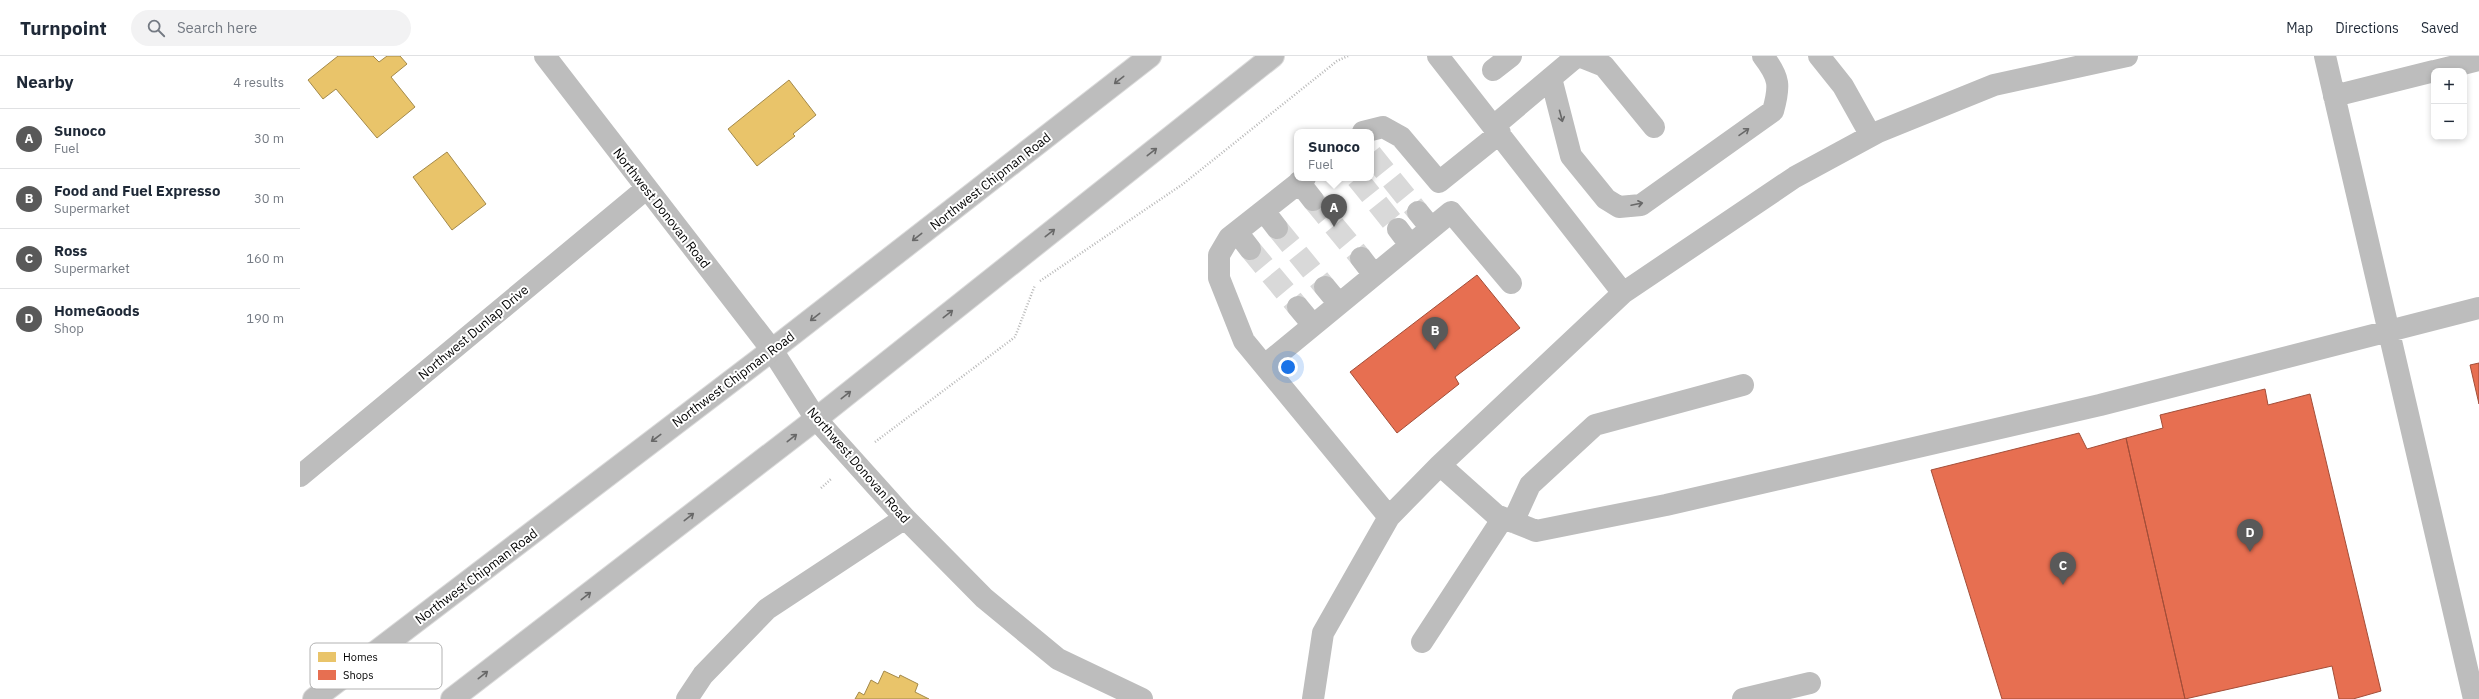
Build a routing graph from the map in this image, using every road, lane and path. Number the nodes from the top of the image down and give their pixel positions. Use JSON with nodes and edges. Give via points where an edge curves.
{"nodes":[{"id":1,"x":545,"y":56,"type":"edge"},
{"id":2,"x":1150,"y":56,"type":"edge"},
{"id":3,"x":1273,"y":56,"type":"edge"},
{"id":4,"x":1348,"y":56,"type":"edge"},
{"id":5,"x":1438,"y":56,"type":"edge"},
{"id":6,"x":1511,"y":56,"type":"edge"},
{"id":7,"x":1578,"y":56,"type":"edge"},
{"id":8,"x":1763,"y":56,"type":"edge"},
{"id":9,"x":1819,"y":56,"type":"edge"},
{"id":10,"x":2127,"y":56,"type":"edge"},
{"id":11,"x":2325,"y":56,"type":"edge"},
{"id":12,"x":2089,"y":60,"type":"edge"},
{"id":13,"x":2479,"y":60,"type":"edge"},
{"id":14,"x":2446,"y":68,"type":"edge"},
{"id":15,"x":1493,"y":70,"type":"dead end"},
{"id":16,"x":2431,"y":72,"type":"edge"},
{"id":17,"x":1551,"y":78,"type":"junction"},
{"id":18,"x":2334,"y":96,"type":"junction"},
{"id":19,"x":1654,"y":127,"type":"dead end"},
{"id":20,"x":1374,"y":129,"type":"edge"},
{"id":21,"x":1497,"y":129,"type":"junction"},
{"id":22,"x":1870,"y":136,"type":"junction"},
{"id":23,"x":1301,"y":181,"type":"edge"},
{"id":24,"x":1303,"y":181,"type":"edge"},
{"id":25,"x":1439,"y":182,"type":"junction"},
{"id":26,"x":647,"y":188,"type":"junction"},
{"id":27,"x":1313,"y":200,"type":"tunnel mouth"},
{"id":28,"x":1264,"y":211,"type":"junction"},
{"id":29,"x":1451,"y":212,"type":"junction"},
{"id":30,"x":1277,"y":228,"type":"tunnel mouth"},
{"id":31,"x":1237,"y":232,"type":"junction"},
{"id":32,"x":1250,"y":249,"type":"tunnel mouth"},
{"id":33,"x":1361,"y":258,"type":"tunnel mouth"},
{"id":34,"x":1374,"y":275,"type":"junction"},
{"id":35,"x":1511,"y":283,"type":"dead end"},
{"id":36,"x":1325,"y":286,"type":"tunnel mouth"},
{"id":37,"x":1623,"y":293,"type":"junction"},
{"id":38,"x":1339,"y":304,"type":"junction"},
{"id":39,"x":1298,"y":307,"type":"tunnel mouth"},
{"id":40,"x":2479,"y":308,"type":"edge"},
{"id":41,"x":1313,"y":325,"type":"junction"},
{"id":42,"x":2389,"y":330,"type":"junction"},
{"id":43,"x":772,"y":350,"type":"junction"},
{"id":44,"x":1265,"y":365,"type":"junction"},
{"id":45,"x":1743,"y":385,"type":"dead end"},
{"id":46,"x":816,"y":419,"type":"junction"},
{"id":47,"x":886,"y":433,"type":"dead end"},
{"id":48,"x":1440,"y":465,"type":"junction"},
{"id":49,"x":300,"y":476,"type":"edge"},
{"id":50,"x":827,"y":483,"type":"dead end"},
{"id":51,"x":821,"y":488,"type":"dead end"},
{"id":52,"x":1390,"y":517,"type":"junction"},
{"id":53,"x":905,"y":518,"type":"junction"},
{"id":54,"x":1508,"y":520,"type":"junction"},
{"id":55,"x":1422,"y":642,"type":"dead end"},
{"id":56,"x":387,"y":643,"type":"edge"},
{"id":57,"x":1810,"y":683,"type":"dead end"},
{"id":58,"x":327,"y":689,"type":"edge"},
{"id":59,"x":314,"y":699,"type":"edge"},
{"id":60,"x":452,"y":699,"type":"edge"},
{"id":61,"x":687,"y":699,"type":"edge"},
{"id":62,"x":1142,"y":699,"type":"edge"},
{"id":63,"x":1313,"y":699,"type":"edge"},
{"id":64,"x":1743,"y":699,"type":"edge"},
{"id":65,"x":2474,"y":699,"type":"edge"}],
"edges":[{"from":1,"to":26,"type":"main road","name":"Northwest Donovan Road"},
{"from":2,"to":43,"type":"main road","name":"Northwest Chipman Road","one_way":true},
{"from":46,"to":3,"type":"main road","one_way":true},
{"from":4,"to":47,"type":"path","via":[[1337,61],[1183,184],[1034,285],[1015,337]]},
{"from":5,"to":21,"type":"main road"},
{"from":6,"to":15,"type":"main road"},
{"from":7,"to":17,"type":"main road"},
{"from":7,"to":19,"type":"main road","via":[[1604,66]]},
{"from":17,"to":8,"type":"main road","one_way":true,"via":[[1571,156],[1606,199],[1619,207],[1641,205],[1773,112],[1779,90],[1772,68]]},
{"from":9,"to":22,"type":"main road","via":[[1843,86]]},
{"from":10,"to":12,"type":"main road"},
{"from":11,"to":18,"type":"main road"},
{"from":12,"to":22,"type":"main road","via":[[1994,85]]},
{"from":13,"to":14,"type":"main road"},
{"from":16,"to":18,"type":"main road"},
{"from":17,"to":21,"type":"main road"},
{"from":18,"to":42,"type":"main road"},
{"from":20,"to":25,"type":"main road","via":[[1383,127],[1401,137]]},
{"from":21,"to":25,"type":"main road"},
{"from":21,"to":37,"type":"main road"},
{"from":22,"to":37,"type":"main road","via":[[1795,176]]},
{"from":23,"to":28,"type":"main road"},
{"from":24,"to":27,"type":"main road"},
{"from":25,"to":29,"type":"main road"},
{"from":26,"to":43,"type":"main road","name":"Northwest Donovan Road"},
{"from":26,"to":49,"type":"main road","name":"Northwest Dunlap Drive"},
{"from":28,"to":30,"type":"main road"},
{"from":28,"to":31,"type":"main road"},
{"from":29,"to":34,"type":"main road","via":[[1424,220],[1404,237]]},
{"from":29,"to":35,"type":"main road"},
{"from":31,"to":32,"type":"main road"},
{"from":31,"to":44,"type":"main road","via":[[1219,255],[1219,278],[1244,341]]},
{"from":33,"to":34,"type":"main road"},
{"from":34,"to":38,"type":"main road"},
{"from":36,"to":38,"type":"main road"},
{"from":37,"to":48,"type":"main road"},
{"from":38,"to":41,"type":"main road"},
{"from":39,"to":41,"type":"main road"},
{"from":40,"to":42,"type":"main road"},
{"from":41,"to":44,"type":"main road"},
{"from":42,"to":54,"type":"main road","via":[[2100,405],[1666,505],[1536,531]]},
{"from":42,"to":65,"type":"main road"},
{"from":43,"to":46,"type":"main road","name":"Northwest Donovan Road"},
{"from":43,"to":56,"type":"main road","name":"Northwest Chipman Road","one_way":true},
{"from":44,"to":52,"type":"main road"},
{"from":45,"to":54,"type":"main road","via":[[1595,425],[1530,485]]},
{"from":46,"to":53,"type":"main road","name":"Northwest Donovan Road"},
{"from":60,"to":46,"type":"main road","one_way":true},
{"from":48,"to":52,"type":"main road"},
{"from":48,"to":54,"type":"main road","via":[[1496,516]]},
{"from":50,"to":51,"type":"path"},
{"from":52,"to":63,"type":"main road","via":[[1323,633]]},
{"from":53,"to":61,"type":"main road","via":[[767,610],[703,675]]},
{"from":53,"to":62,"type":"main road","name":"Northwest Donovan Road","via":[[984,598],[1058,659]]},
{"from":54,"to":55,"type":"main road"},
{"from":57,"to":64,"type":"main road"},
{"from":58,"to":59,"type":"main road","name":"Northwest Chipman Road","one_way":true}]}
